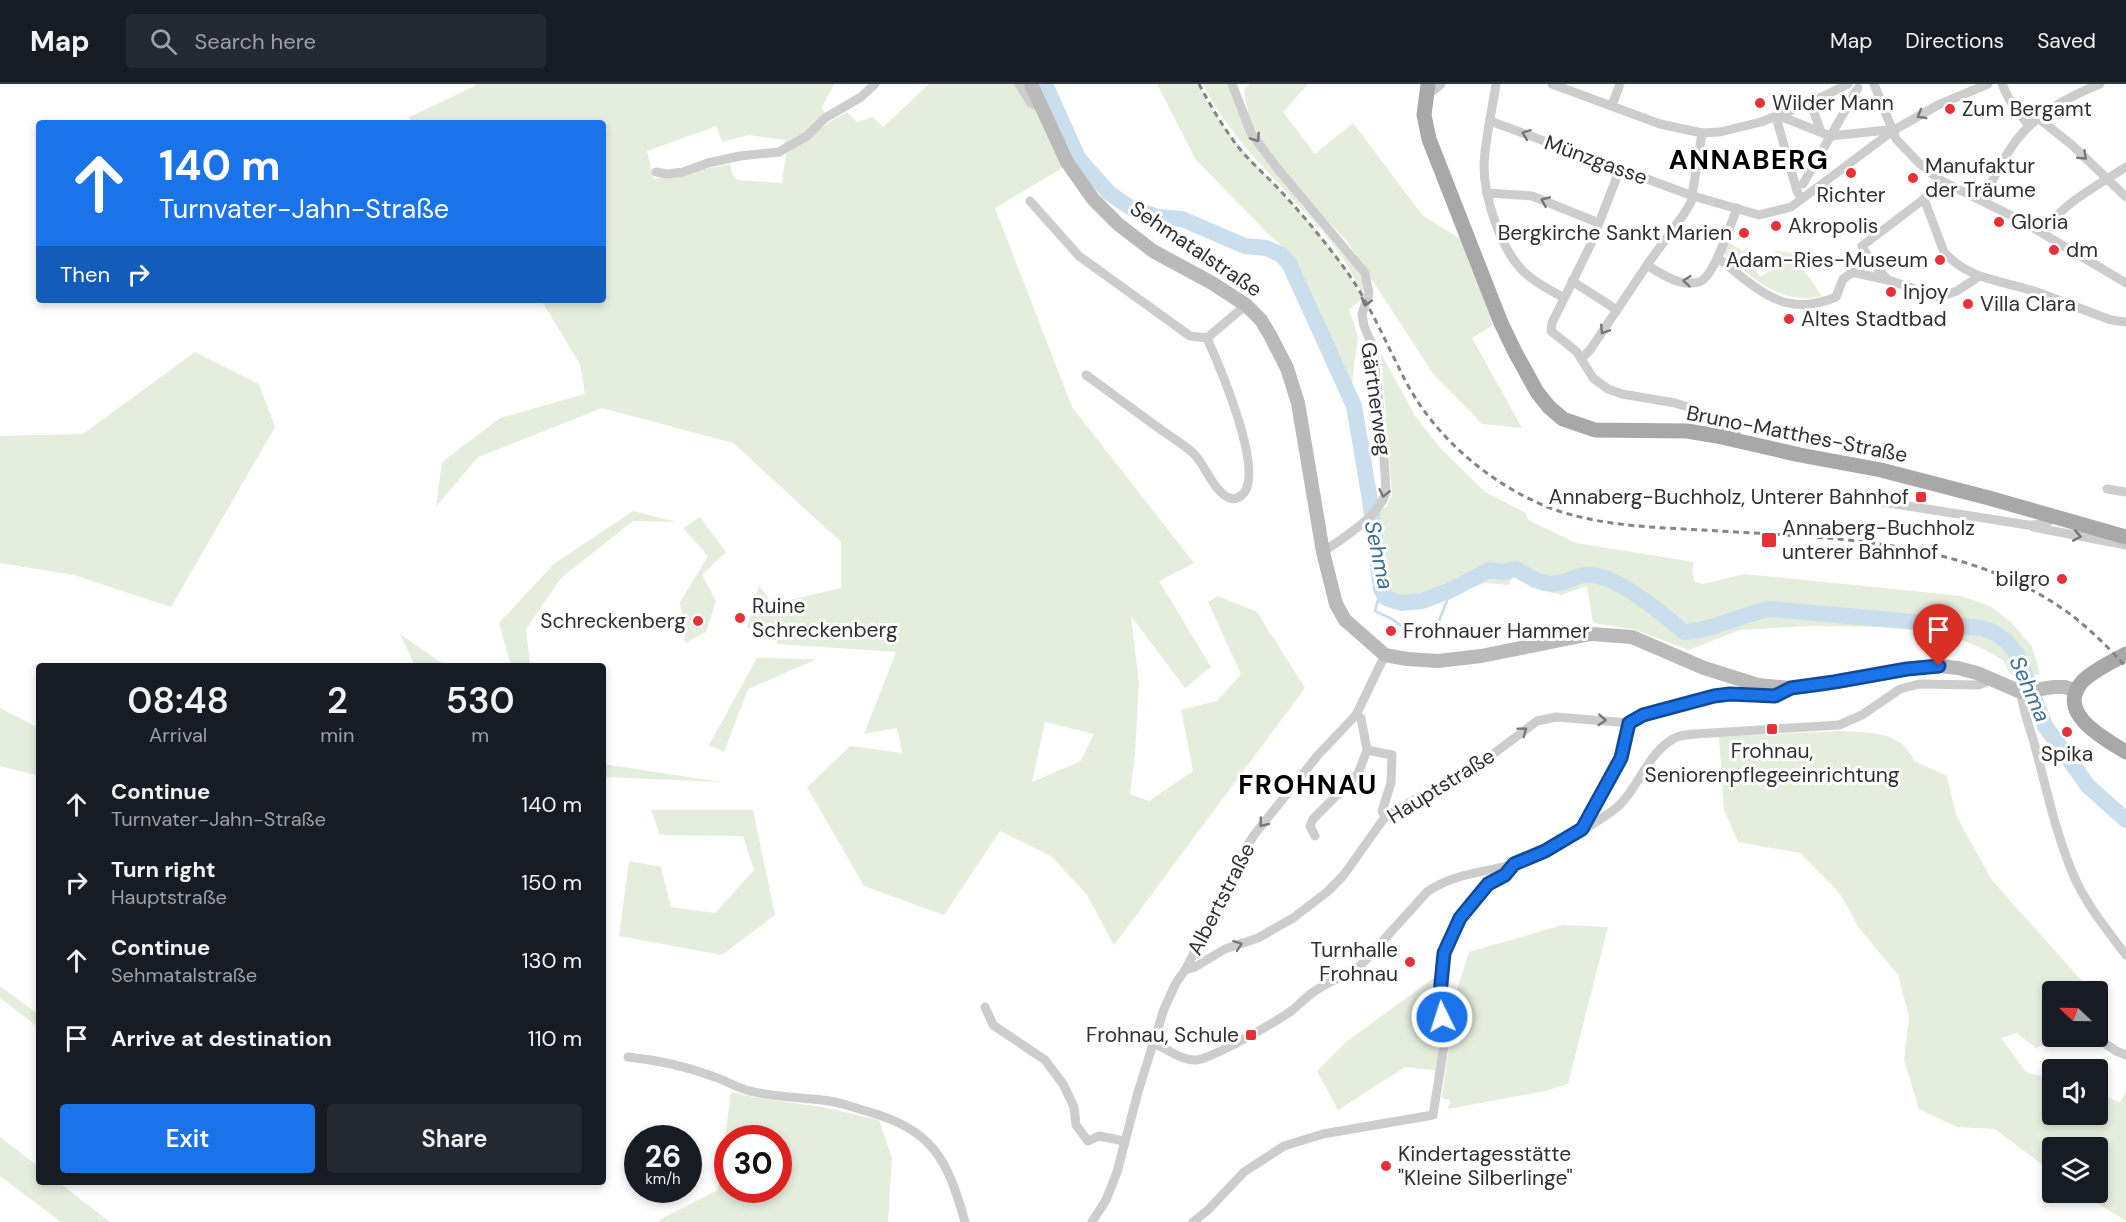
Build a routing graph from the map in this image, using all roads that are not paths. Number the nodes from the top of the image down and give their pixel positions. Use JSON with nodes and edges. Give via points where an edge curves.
{"nodes":[{"id":1,"x":875,"y":84,"type":"edge"},
{"id":2,"x":1019,"y":84,"type":"edge"},
{"id":3,"x":1031,"y":84,"type":"edge"},
{"id":4,"x":1233,"y":84,"type":"edge"},
{"id":5,"x":1441,"y":84,"type":"edge"},
{"id":6,"x":1497,"y":84,"type":"edge"},
{"id":7,"x":1552,"y":84,"type":"edge"},
{"id":8,"x":1620,"y":84,"type":"edge"},
{"id":9,"x":1848,"y":84,"type":"edge"},
{"id":10,"x":1874,"y":84,"type":"edge"},
{"id":11,"x":1988,"y":84,"type":"edge"},
{"id":12,"x":2002,"y":84,"type":"edge"},
{"id":13,"x":2100,"y":84,"type":"edge"},
{"id":14,"x":1427,"y":88,"type":"edge"},
{"id":15,"x":1858,"y":88,"type":"dead end"},
{"id":16,"x":1612,"y":105,"type":"junction"},
{"id":17,"x":1812,"y":107,"type":"dead end"},
{"id":18,"x":1041,"y":108,"type":"junction"},
{"id":19,"x":1781,"y":118,"type":"junction"},
{"id":20,"x":2038,"y":118,"type":"junction"},
{"id":21,"x":1491,"y":121,"type":"junction"},
{"id":22,"x":2029,"y":126,"type":"junction"},
{"id":23,"x":1891,"y":130,"type":"junction"},
{"id":24,"x":1702,"y":133,"type":"junction"},
{"id":25,"x":1826,"y":134,"type":"junction"},
{"id":26,"x":2126,"y":167,"type":"edge"},
{"id":27,"x":1620,"y":169,"type":"junction"},
{"id":28,"x":656,"y":172,"type":"dead end"},
{"id":29,"x":1808,"y":179,"type":"dead end"},
{"id":30,"x":2107,"y":179,"type":"junction"},
{"id":31,"x":1940,"y":180,"type":"junction"},
{"id":32,"x":1487,"y":193,"type":"junction"},
{"id":33,"x":1693,"y":195,"type":"junction"},
{"id":34,"x":2126,"y":197,"type":"edge"},
{"id":35,"x":1802,"y":198,"type":"junction"},
{"id":36,"x":1924,"y":199,"type":"junction"},
{"id":37,"x":1030,"y":201,"type":"dead end"},
{"id":38,"x":1983,"y":201,"type":"junction"},
{"id":39,"x":1737,"y":208,"type":"junction"},
{"id":40,"x":1599,"y":223,"type":"junction"},
{"id":41,"x":2043,"y":233,"type":"junction"},
{"id":42,"x":1718,"y":258,"type":"junction"},
{"id":43,"x":1870,"y":260,"type":"junction"},
{"id":44,"x":1647,"y":265,"type":"junction"},
{"id":45,"x":1851,"y":272,"type":"junction"},
{"id":46,"x":1978,"y":277,"type":"junction"},
{"id":47,"x":1888,"y":280,"type":"junction"},
{"id":48,"x":1572,"y":281,"type":"junction"},
{"id":49,"x":2126,"y":283,"type":"edge"},
{"id":50,"x":1563,"y":297,"type":"junction"},
{"id":51,"x":1246,"y":305,"type":"junction"},
{"id":52,"x":1617,"y":310,"type":"junction"},
{"id":53,"x":2126,"y":322,"type":"edge"},
{"id":54,"x":1207,"y":338,"type":"junction"},
{"id":55,"x":1579,"y":356,"type":"junction"},
{"id":56,"x":1086,"y":375,"type":"dead end"},
{"id":57,"x":1739,"y":440,"type":"junction"},
{"id":58,"x":2107,"y":489,"type":"dead end"},
{"id":59,"x":2126,"y":492,"type":"edge"},
{"id":60,"x":1857,"y":498,"type":"dead end"},
{"id":61,"x":2055,"y":517,"type":"junction"},
{"id":62,"x":2028,"y":525,"type":"junction"},
{"id":63,"x":2126,"y":537,"type":"edge"},
{"id":64,"x":2126,"y":545,"type":"edge"},
{"id":65,"x":1323,"y":552,"type":"junction"},
{"id":66,"x":2126,"y":654,"type":"edge"},
{"id":67,"x":1385,"y":655,"type":"junction"},
{"id":68,"x":1994,"y":680,"type":"junction"},
{"id":69,"x":1791,"y":688,"type":"junction"},
{"id":70,"x":2078,"y":691,"type":"junction"},
{"id":71,"x":2024,"y":692,"type":"junction"},
{"id":72,"x":1356,"y":715,"type":"junction"},
{"id":73,"x":1629,"y":723,"type":"junction"},
{"id":74,"x":1367,"y":750,"type":"junction"},
{"id":75,"x":2126,"y":752,"type":"edge"},
{"id":76,"x":1385,"y":817,"type":"junction"},
{"id":77,"x":1582,"y":829,"type":"junction"},
{"id":78,"x":1315,"y":836,"type":"dead end"},
{"id":79,"x":1514,"y":864,"type":"junction"},
{"id":80,"x":2126,"y":955,"type":"edge"},
{"id":81,"x":1185,"y":970,"type":"junction"},
{"id":82,"x":985,"y":1008,"type":"dead end"},
{"id":83,"x":1153,"y":1043,"type":"junction"},
{"id":84,"x":2108,"y":1046,"type":"edge"},
{"id":85,"x":2126,"y":1055,"type":"edge"},
{"id":86,"x":628,"y":1057,"type":"dead end"},
{"id":87,"x":1124,"y":1141,"type":"junction"},
{"id":88,"x":965,"y":1222,"type":"edge"},
{"id":89,"x":1092,"y":1222,"type":"edge"},
{"id":90,"x":1193,"y":1222,"type":"edge"}],
"edges":[{"from":1,"to":28,"type":"street","via":[[825,118],[807,136],[779,152],[740,156],[683,172]]},
{"from":2,"to":18,"type":"street","via":[[1031,104]]},
{"from":3,"to":18,"type":"main road","name":"Sehmatalstraße"},
{"from":4,"to":65,"type":"street","name":"Gärtnerweg","one_way":true,"via":[[1251,133],[1365,273],[1369,293],[1362,314],[1373,347],[1386,477],[1384,500],[1361,524]]},
{"from":5,"to":14,"type":"street","via":[[1434,90]]},
{"from":6,"to":21,"type":"street"},
{"from":7,"to":16,"type":"street"},
{"from":8,"to":16,"type":"street"},
{"from":9,"to":19,"type":"street"},
{"from":10,"to":23,"type":"street"},
{"from":11,"to":23,"type":"street","name":"Münzgasse","one_way":true},
{"from":12,"to":22,"type":"street"},
{"from":13,"to":20,"type":"street"},
{"from":14,"to":57,"type":"main road","name":"Bruno-Matthes-Straße","via":[[1425,125],[1435,156],[1501,323],[1549,407],[1572,423],[1595,430],[1687,431]]},
{"from":15,"to":25,"type":"street"},
{"from":16,"to":24,"type":"street","via":[[1660,124]]},
{"from":17,"to":25,"type":"street"},
{"from":18,"to":51,"type":"main road","name":"Sehmatalstraße","via":[[1067,162],[1093,199],[1118,224],[1153,250]]},
{"from":19,"to":24,"type":"street"},
{"from":19,"to":25,"type":"street"},
{"from":19,"to":35,"type":"street","via":[[1797,191]]},
{"from":20,"to":22,"type":"street"},
{"from":20,"to":30,"type":"street","one_way":true},
{"from":27,"to":21,"type":"street","name":"Münzgasse","one_way":true},
{"from":21,"to":32,"type":"street","via":[[1484,164]]},
{"from":22,"to":38,"type":"street","via":[[2011,147]]},
{"from":23,"to":25,"type":"street"},
{"from":23,"to":31,"type":"street","via":[[1905,149]]},
{"from":23,"to":35,"type":"street","name":"Münzgasse"},
{"from":24,"to":33,"type":"street"},
{"from":25,"to":29,"type":"street"},
{"from":26,"to":30,"type":"street"},
{"from":27,"to":33,"type":"street","name":"Münzgasse"},
{"from":27,"to":40,"type":"street"},
{"from":30,"to":34,"type":"street"},
{"from":30,"to":41,"type":"street","via":[[2064,209]]},
{"from":31,"to":36,"type":"street"},
{"from":31,"to":38,"type":"street"},
{"from":40,"to":32,"type":"street","one_way":true,"via":[[1532,195]]},
{"from":32,"to":50,"type":"street","via":[[1512,258],[1539,285]]},
{"from":33,"to":39,"type":"street","name":"Münzgasse"},
{"from":33,"to":44,"type":"street"},
{"from":35,"to":39,"type":"street","name":"Münzgasse","via":[[1791,207],[1759,215]]},
{"from":36,"to":43,"type":"street","via":[[1862,246]]},
{"from":36,"to":46,"type":"street","via":[[1944,252]]},
{"from":37,"to":54,"type":"street","via":[[1079,256],[1190,336]]},
{"from":38,"to":41,"type":"street"},
{"from":39,"to":42,"type":"street"},
{"from":40,"to":48,"type":"street"},
{"from":41,"to":49,"type":"street"},
{"from":42,"to":44,"type":"street","one_way":true,"via":[[1699,282],[1672,279]]},
{"from":42,"to":45,"type":"street","via":[[1761,291],[1796,306],[1836,297],[1843,279]]},
{"from":43,"to":45,"type":"street"},
{"from":43,"to":47,"type":"street"},
{"from":44,"to":52,"type":"street"},
{"from":45,"to":47,"type":"street"},
{"from":46,"to":47,"type":"street","via":[[1939,297]]},
{"from":46,"to":53,"type":"street"},
{"from":48,"to":50,"type":"street"},
{"from":48,"to":52,"type":"street"},
{"from":50,"to":55,"type":"street","via":[[1551,331]]},
{"from":51,"to":54,"type":"street"},
{"from":51,"to":65,"type":"main road","name":"Sehmatalstraße","via":[[1270,335],[1287,368],[1298,403]]},
{"from":52,"to":55,"type":"street","one_way":true,"via":[[1590,350]]},
{"from":54,"to":56,"type":"street","via":[[1238,416],[1249,473],[1248,486],[1236,499],[1217,488],[1195,454]]},
{"from":55,"to":57,"type":"street","via":[[1593,378],[1608,389],[1695,409],[1737,434]]},
{"from":57,"to":61,"type":"main road","name":"Bruno-Matthes-Straße","via":[[1892,472]]},
{"from":58,"to":59,"type":"street"},
{"from":60,"to":62,"type":"street"},
{"from":61,"to":62,"type":"street","via":[[2049,522]]},
{"from":61,"to":63,"type":"main road","name":"Bruno-Matthes-Straße"},
{"from":62,"to":64,"type":"street","one_way":true},
{"from":65,"to":67,"type":"main road","name":"Sehmatalstraße","via":[[1336,604],[1345,620]]},
{"from":66,"to":70,"type":"main road","via":[[2084,680]]},
{"from":67,"to":69,"type":"main road","via":[[1438,661],[1591,634],[1632,637],[1732,678]]},
{"from":67,"to":72,"type":"street","name":"Albertstraße"},
{"from":68,"to":69,"type":"main road","via":[[1939,666]]},
{"from":68,"to":71,"type":"main road"},
{"from":68,"to":77,"type":"street","via":[[1978,685],[1919,684],[1900,689],[1862,715],[1839,725],[1674,738],[1659,750],[1622,804]]},
{"from":69,"to":73,"type":"street","name":"Hauptstraße","via":[[1775,696],[1730,694],[1705,698],[1643,715]]},
{"from":70,"to":71,"type":"main road","via":[[2065,687]]},
{"from":70,"to":75,"type":"main road","via":[[2076,707],[2083,722]]},
{"from":71,"to":80,"type":"street","via":[[2023,709],[2073,875]]},
{"from":72,"to":74,"type":"street"},
{"from":72,"to":81,"type":"street","name":"Albertstraße","one_way":true,"via":[[1318,755],[1254,835]]},
{"from":76,"to":73,"type":"street","name":"Hauptstraße","one_way":true,"via":[[1492,755],[1538,721],[1556,717]]},
{"from":73,"to":77,"type":"street","via":[[1621,758]]},
{"from":74,"to":76,"type":"street","via":[[1392,755],[1391,783],[1382,811]]},
{"from":74,"to":78,"type":"street","via":[[1358,774],[1313,819],[1310,826]]},
{"from":81,"to":76,"type":"street","name":"Hauptstraße","one_way":true,"via":[[1265,934],[1302,912],[1343,876]]},
{"from":77,"to":79,"type":"street"},
{"from":79,"to":83,"type":"street","via":[[1457,876],[1439,884],[1349,974],[1312,993],[1291,1012],[1206,1058],[1188,1060]]},
{"from":79,"to":90,"type":"street","via":[[1505,875],[1488,884],[1460,918],[1444,953],[1440,994],[1445,1040],[1433,1115],[1323,1134],[1284,1146],[1244,1172]]},
{"from":81,"to":83,"type":"street","via":[[1172,992]]},
{"from":82,"to":87,"type":"street","via":[[993,1025],[1045,1060],[1063,1084],[1074,1107],[1076,1125],[1088,1141],[1099,1136]]},
{"from":83,"to":87,"type":"street"},
{"from":84,"to":85,"type":"street"},
{"from":86,"to":88,"type":"street","via":[[669,1064],[747,1090],[825,1100],[886,1117],[914,1130],[934,1147],[956,1190]]},
{"from":87,"to":89,"type":"street","via":[[1112,1188]]}]}
